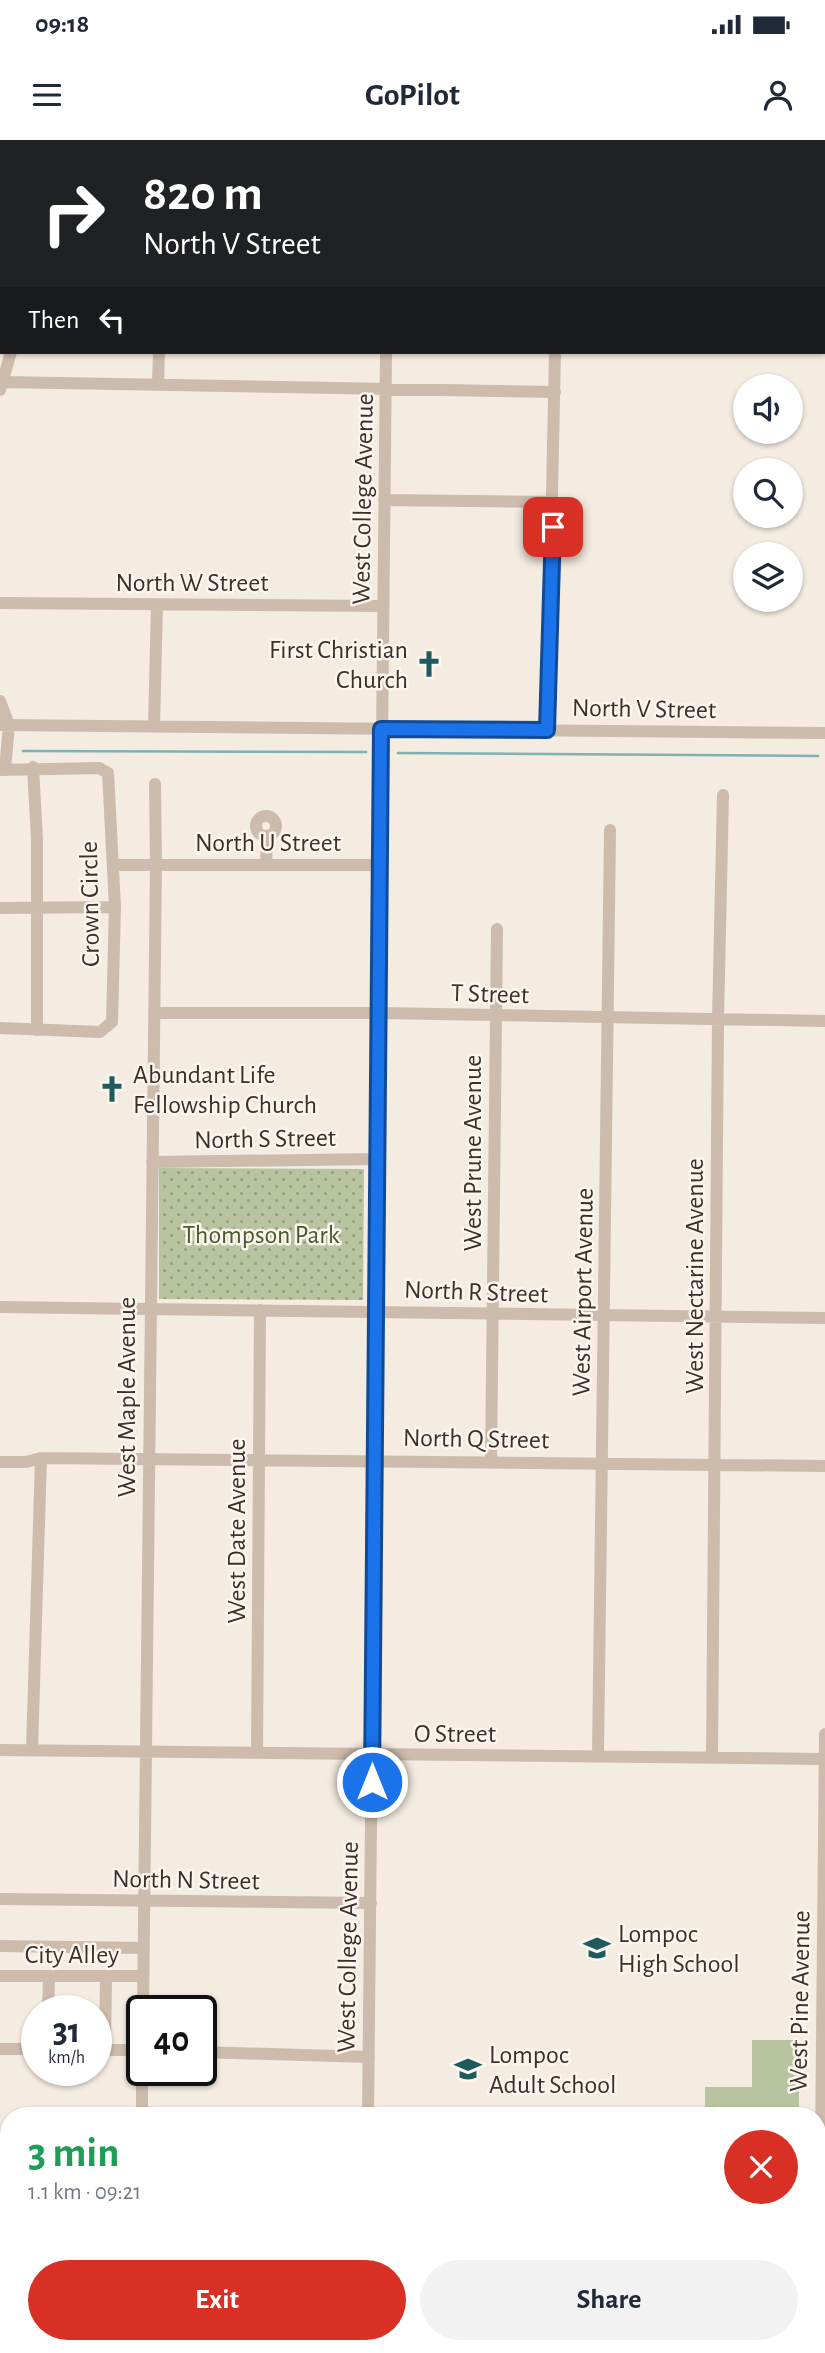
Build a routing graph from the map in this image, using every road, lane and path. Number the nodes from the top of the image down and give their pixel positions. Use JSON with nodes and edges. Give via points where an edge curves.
{"nodes":[{"id":1,"x":10,"y":354,"type":"edge"},
{"id":2,"x":159,"y":354,"type":"edge"},
{"id":3,"x":386,"y":354,"type":"edge"},
{"id":4,"x":555,"y":354,"type":"edge"},
{"id":5,"x":158,"y":384,"type":"junction"},
{"id":6,"x":1,"y":386,"type":"edge"},
{"id":7,"x":386,"y":389,"type":"junction"},
{"id":8,"x":555,"y":392,"type":"junction"},
{"id":9,"x":384,"y":500,"type":"junction"},
{"id":10,"x":554,"y":502,"type":"junction"},
{"id":11,"x":0,"y":603,"type":"edge"},
{"id":12,"x":157,"y":605,"type":"junction"},
{"id":13,"x":383,"y":606,"type":"junction"},
{"id":14,"x":0,"y":701,"type":"edge"},
{"id":15,"x":4,"y":725,"type":"edge"},
{"id":16,"x":154,"y":726,"type":"junction"},
{"id":17,"x":381,"y":729,"type":"junction"},
{"id":18,"x":547,"y":730,"type":"junction"},
{"id":19,"x":825,"y":733,"type":"edge"},
{"id":20,"x":33,"y":767,"type":"junction"},
{"id":21,"x":2,"y":770,"type":"edge"},
{"id":22,"x":155,"y":784,"type":"dead end"},
{"id":23,"x":723,"y":795,"type":"dead end"},
{"id":24,"x":610,"y":830,"type":"dead end"},
{"id":25,"x":267,"y":836,"type":"dead end"},
{"id":26,"x":156,"y":864,"type":"junction"},
{"id":27,"x":113,"y":865,"type":"junction"},
{"id":28,"x":266,"y":865,"type":"junction"},
{"id":29,"x":380,"y":865,"type":"junction"},
{"id":30,"x":115,"y":907,"type":"junction"},
{"id":31,"x":0,"y":908,"type":"edge"},
{"id":32,"x":37,"y":910,"type":"junction"},
{"id":33,"x":497,"y":929,"type":"dead end"},
{"id":34,"x":154,"y":1013,"type":"junction"},
{"id":35,"x":379,"y":1013,"type":"junction"},
{"id":36,"x":496,"y":1016,"type":"junction"},
{"id":37,"x":607,"y":1019,"type":"junction"},
{"id":38,"x":718,"y":1019,"type":"junction"},
{"id":39,"x":825,"y":1021,"type":"edge"},
{"id":40,"x":0,"y":1028,"type":"edge"},
{"id":41,"x":37,"y":1030,"type":"junction"},
{"id":42,"x":378,"y":1160,"type":"junction"},
{"id":43,"x":152,"y":1162,"type":"junction"},
{"id":44,"x":149,"y":1306,"type":"junction"},
{"id":45,"x":0,"y":1307,"type":"edge"},
{"id":46,"x":260,"y":1310,"type":"junction"},
{"id":47,"x":376,"y":1310,"type":"junction"},
{"id":48,"x":494,"y":1315,"type":"junction"},
{"id":49,"x":605,"y":1316,"type":"junction"},
{"id":50,"x":717,"y":1317,"type":"junction"},
{"id":51,"x":825,"y":1318,"type":"edge"},
{"id":52,"x":41,"y":1458,"type":"junction"},
{"id":53,"x":148,"y":1458,"type":"junction"},
{"id":54,"x":260,"y":1459,"type":"junction"},
{"id":55,"x":374,"y":1459,"type":"junction"},
{"id":56,"x":491,"y":1461,"type":"junction"},
{"id":57,"x":0,"y":1462,"type":"edge"},
{"id":58,"x":601,"y":1463,"type":"junction"},
{"id":59,"x":715,"y":1464,"type":"junction"},
{"id":60,"x":825,"y":1466,"type":"edge"},
{"id":61,"x":825,"y":1734,"type":"edge"},
{"id":62,"x":32,"y":1750,"type":"junction"},
{"id":63,"x":0,"y":1751,"type":"edge"},
{"id":64,"x":145,"y":1753,"type":"junction"},
{"id":65,"x":257,"y":1753,"type":"junction"},
{"id":66,"x":372,"y":1755,"type":"junction"},
{"id":67,"x":598,"y":1755,"type":"junction"},
{"id":68,"x":712,"y":1758,"type":"junction"},
{"id":69,"x":825,"y":1759,"type":"edge"},
{"id":70,"x":0,"y":1899,"type":"edge"},
{"id":71,"x":144,"y":1901,"type":"junction"},
{"id":72,"x":371,"y":1903,"type":"junction"},
{"id":73,"x":0,"y":1946,"type":"edge"},
{"id":74,"x":144,"y":1948,"type":"junction"},
{"id":75,"x":0,"y":1976,"type":"edge"},
{"id":76,"x":143,"y":1976,"type":"junction"},
{"id":77,"x":49,"y":1977,"type":"junction"},
{"id":78,"x":106,"y":1977,"type":"junction"},
{"id":79,"x":48,"y":1995,"type":"edge"},
{"id":80,"x":105,"y":1995,"type":"edge"},
{"id":81,"x":143,"y":1995,"type":"edge"},
{"id":82,"x":0,"y":2049,"type":"edge"},
{"id":83,"x":21,"y":2049,"type":"edge"},
{"id":84,"x":217,"y":2052,"type":"edge"},
{"id":85,"x":369,"y":2057,"type":"junction"},
{"id":86,"x":823,"y":2060,"type":"edge"},
{"id":87,"x":142,"y":2086,"type":"edge"},
{"id":88,"x":142,"y":2107,"type":"edge"},
{"id":89,"x":368,"y":2107,"type":"edge"},
{"id":90,"x":823,"y":2107,"type":"edge"}],
"edges":[{"from":1,"to":6,"type":"street"},
{"from":2,"to":5,"type":"street"},
{"from":3,"to":7,"type":"street","name":"West College Avenue"},
{"from":4,"to":8,"type":"street"},
{"from":5,"to":6,"type":"street"},
{"from":5,"to":7,"type":"street"},
{"from":7,"to":8,"type":"street"},
{"from":7,"to":9,"type":"street","name":"West College Avenue"},
{"from":8,"to":10,"type":"street"},
{"from":9,"to":10,"type":"street"},
{"from":9,"to":13,"type":"street","name":"West College Avenue"},
{"from":10,"to":18,"type":"street"},
{"from":11,"to":12,"type":"street","name":"North W Street"},
{"from":12,"to":13,"type":"street","name":"North W Street"},
{"from":12,"to":16,"type":"street"},
{"from":13,"to":17,"type":"street","name":"West College Avenue"},
{"from":14,"to":15,"type":"street"},
{"from":15,"to":16,"type":"street","name":"North V Street"},
{"from":15,"to":21,"type":"street","name":"Crown Circle"},
{"from":16,"to":17,"type":"street","name":"North V Street"},
{"from":17,"to":18,"type":"street","name":"North V Street"},
{"from":17,"to":29,"type":"street","name":"West College Avenue"},
{"from":18,"to":19,"type":"street","name":"North V Street"},
{"from":20,"to":21,"type":"street","name":"Crown Circle"},
{"from":20,"to":27,"type":"street","name":"Crown Circle","via":[[99,768],[108,773]]},
{"from":20,"to":32,"type":"street"},
{"from":22,"to":26,"type":"street","name":"West Maple Avenue"},
{"from":23,"to":38,"type":"street","name":"West Nectarine Avenue"},
{"from":24,"to":37,"type":"street","name":"West Airport Avenue"},
{"from":25,"to":28,"type":"street"},
{"from":26,"to":27,"type":"street","name":"North U Street"},
{"from":26,"to":28,"type":"street","name":"North U Street"},
{"from":26,"to":34,"type":"street","name":"West Maple Avenue"},
{"from":27,"to":30,"type":"street","name":"Crown Circle"},
{"from":28,"to":29,"type":"street","name":"North U Street"},
{"from":29,"to":35,"type":"street","name":"West College Avenue"},
{"from":30,"to":32,"type":"street"},
{"from":30,"to":41,"type":"street","name":"Crown Circle","via":[[112,1022],[100,1032]]},
{"from":31,"to":32,"type":"street"},
{"from":32,"to":41,"type":"street"},
{"from":33,"to":36,"type":"street","name":"West Prune Avenue"},
{"from":34,"to":35,"type":"street","name":"T Street"},
{"from":34,"to":43,"type":"street","name":"West Maple Avenue"},
{"from":35,"to":36,"type":"street","name":"T Street"},
{"from":35,"to":42,"type":"street","name":"West College Avenue"},
{"from":36,"to":37,"type":"street","name":"T Street"},
{"from":36,"to":48,"type":"street","name":"West Prune Avenue"},
{"from":37,"to":38,"type":"street","name":"T Street"},
{"from":37,"to":49,"type":"street","name":"West Airport Avenue"},
{"from":38,"to":39,"type":"street","name":"T Street"},
{"from":38,"to":50,"type":"street","name":"West Nectarine Avenue"},
{"from":40,"to":41,"type":"street","name":"Crown Circle"},
{"from":42,"to":43,"type":"street","name":"North S Street"},
{"from":42,"to":47,"type":"street","name":"West College Avenue"},
{"from":43,"to":44,"type":"street","name":"West Maple Avenue"},
{"from":44,"to":45,"type":"street","name":"North R Street"},
{"from":44,"to":46,"type":"street","name":"North R Street"},
{"from":44,"to":53,"type":"street","name":"West Maple Avenue"},
{"from":46,"to":47,"type":"street","name":"North R Street"},
{"from":46,"to":54,"type":"street","name":"West Date Avenue"},
{"from":47,"to":48,"type":"street","name":"North R Street"},
{"from":47,"to":55,"type":"street","name":"West College Avenue"},
{"from":48,"to":49,"type":"street","name":"North R Street"},
{"from":48,"to":56,"type":"street","name":"West Prune Avenue"},
{"from":49,"to":50,"type":"street","name":"North R Street"},
{"from":49,"to":58,"type":"street","name":"West Airport Avenue"},
{"from":50,"to":51,"type":"street","name":"North R Street"},
{"from":50,"to":59,"type":"street","name":"West Nectarine Avenue"},
{"from":52,"to":53,"type":"street","name":"North Q Street"},
{"from":52,"to":57,"type":"street","name":"North Q Street"},
{"from":52,"to":62,"type":"street"},
{"from":53,"to":54,"type":"street","name":"North Q Street"},
{"from":53,"to":64,"type":"street","name":"West Maple Avenue"},
{"from":54,"to":55,"type":"street","name":"North Q Street"},
{"from":54,"to":65,"type":"street","name":"West Date Avenue"},
{"from":55,"to":56,"type":"street","name":"North Q Street"},
{"from":55,"to":66,"type":"street","name":"West College Avenue"},
{"from":56,"to":58,"type":"street","name":"North Q Street"},
{"from":58,"to":59,"type":"street","name":"North Q Street"},
{"from":58,"to":67,"type":"street","name":"West Airport Avenue"},
{"from":59,"to":60,"type":"street","name":"North Q Street"},
{"from":59,"to":68,"type":"street","name":"West Nectarine Avenue"},
{"from":61,"to":69,"type":"street","name":"West Pine Avenue"},
{"from":62,"to":63,"type":"street","name":"O Street"},
{"from":62,"to":64,"type":"street","name":"O Street"},
{"from":64,"to":65,"type":"street","name":"O Street"},
{"from":64,"to":71,"type":"street","name":"West Maple Avenue"},
{"from":65,"to":66,"type":"street","name":"O Street"},
{"from":66,"to":67,"type":"street","name":"O Street"},
{"from":66,"to":72,"type":"street","name":"West College Avenue"},
{"from":67,"to":68,"type":"street","name":"O Street"},
{"from":68,"to":69,"type":"street","name":"O Street"},
{"from":69,"to":86,"type":"street","name":"West Pine Avenue"},
{"from":70,"to":71,"type":"street","name":"North N Street"},
{"from":71,"to":72,"type":"street","name":"North N Street"},
{"from":71,"to":74,"type":"street","name":"West Maple Avenue"},
{"from":72,"to":85,"type":"street","name":"West College Avenue"},
{"from":73,"to":74,"type":"street"},
{"from":74,"to":76,"type":"street","name":"West Maple Avenue"},
{"from":75,"to":77,"type":"street","name":"City Alley"},
{"from":76,"to":78,"type":"street","name":"City Alley"},
{"from":76,"to":81,"type":"street","name":"West Maple Avenue"},
{"from":77,"to":78,"type":"street","name":"City Alley"},
{"from":77,"to":79,"type":"street"},
{"from":78,"to":80,"type":"street"},
{"from":82,"to":83,"type":"street"},
{"from":84,"to":85,"type":"street"},
{"from":85,"to":89,"type":"street","name":"West College Avenue"},
{"from":86,"to":90,"type":"street","name":"West Pine Avenue"},
{"from":87,"to":88,"type":"street"}]}
